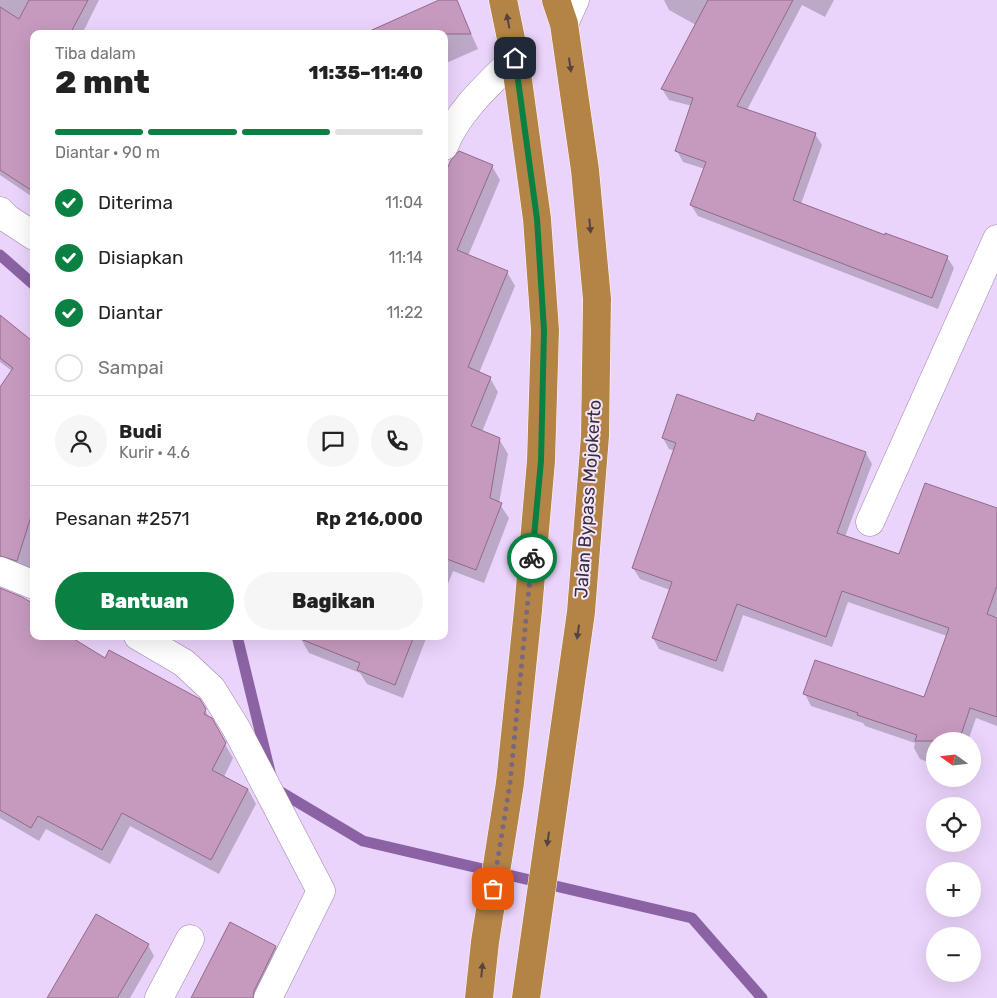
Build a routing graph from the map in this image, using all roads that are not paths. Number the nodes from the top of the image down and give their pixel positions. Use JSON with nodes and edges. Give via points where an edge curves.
{"nodes":[{"id":1,"x":503,"y":0,"type":"edge"},
{"id":2,"x":565,"y":8,"type":"edge"},
{"id":3,"x":515,"y":58,"type":"junction"},
{"id":4,"x":448,"y":138,"type":"edge"},
{"id":5,"x":3,"y":220,"type":"edge"},
{"id":6,"x":30,"y":234,"type":"edge"},
{"id":7,"x":997,"y":239,"type":"edge"},
{"id":8,"x":870,"y":522,"type":"dead end"},
{"id":9,"x":0,"y":571,"type":"edge"},
{"id":10,"x":30,"y":583,"type":"edge"},
{"id":11,"x":145,"y":640,"type":"edge"},
{"id":12,"x":190,"y":940,"type":"dead end"},
{"id":13,"x":159,"y":998,"type":"edge"},
{"id":14,"x":268,"y":998,"type":"edge"},
{"id":15,"x":479,"y":998,"type":"edge"},
{"id":16,"x":526,"y":998,"type":"edge"}],
"edges":[{"from":3,"to":1,"type":"highway","one_way":true},
{"from":2,"to":16,"type":"highway","name":"Jalan Bypass Mojokerto","one_way":true,"via":[[597,299],[595,436],[582,602]]},
{"from":3,"to":4,"type":"street","via":[[470,104]]},
{"from":15,"to":3,"type":"highway","one_way":true,"via":[[510,783],[541,461],[544,330],[537,219]]},
{"from":5,"to":6,"type":"street"},
{"from":7,"to":8,"type":"street"},
{"from":9,"to":10,"type":"street"},
{"from":11,"to":14,"type":"street","via":[[184,663],[212,689],[236,728],[321,891]]},
{"from":12,"to":13,"type":"street"}]}
